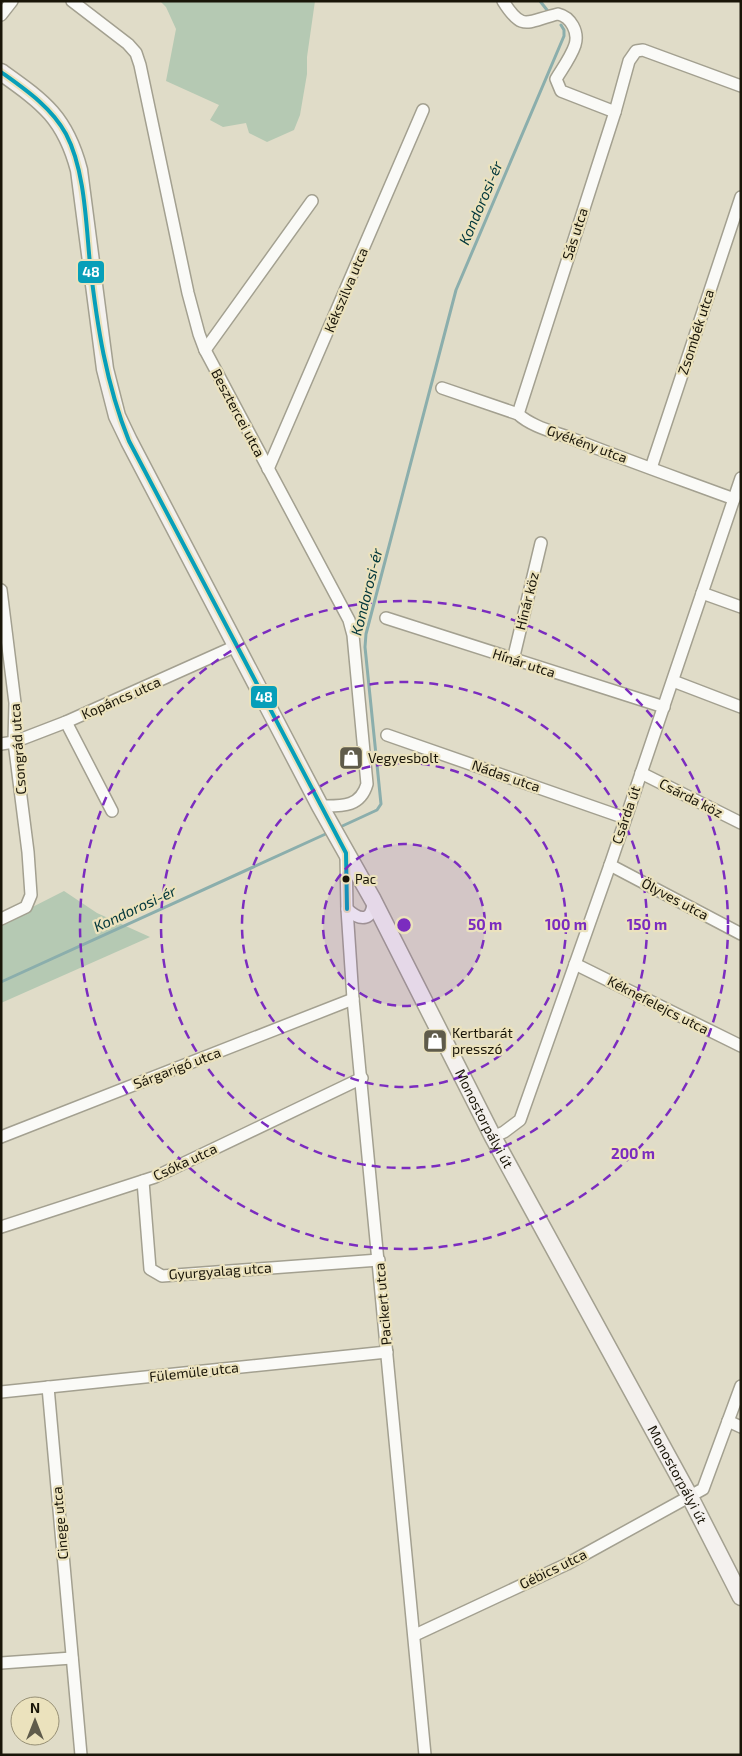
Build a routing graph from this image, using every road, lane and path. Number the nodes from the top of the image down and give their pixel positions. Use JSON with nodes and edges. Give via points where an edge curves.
{"nodes":[{"id":1,"x":12,"y":1,"type":"edge"},
{"id":2,"x":72,"y":1,"type":"edge"},
{"id":3,"x":503,"y":1,"type":"edge"},
{"id":4,"x":1,"y":15,"type":"edge"},
{"id":5,"x":1,"y":72,"type":"edge"},
{"id":6,"x":741,"y":86,"type":"edge"},
{"id":7,"x":423,"y":110,"type":"dead end"},
{"id":8,"x":615,"y":112,"type":"junction"},
{"id":9,"x":741,"y":197,"type":"edge"},
{"id":10,"x":312,"y":201,"type":"dead end"},
{"id":11,"x":205,"y":350,"type":"junction"},
{"id":12,"x":442,"y":388,"type":"dead end"},
{"id":13,"x":518,"y":414,"type":"junction"},
{"id":14,"x":651,"y":468,"type":"junction"},
{"id":15,"x":268,"y":469,"type":"junction"},
{"id":16,"x":741,"y":478,"type":"edge"},
{"id":17,"x":734,"y":499,"type":"junction"},
{"id":18,"x":541,"y":542,"type":"dead end"},
{"id":19,"x":1,"y":590,"type":"edge"},
{"id":20,"x":702,"y":593,"type":"junction"},
{"id":21,"x":741,"y":607,"type":"edge"},
{"id":22,"x":386,"y":618,"type":"dead end"},
{"id":23,"x":236,"y":646,"type":"junction"},
{"id":24,"x":512,"y":660,"type":"junction"},
{"id":25,"x":672,"y":681,"type":"junction"},
{"id":26,"x":741,"y":706,"type":"edge"},
{"id":27,"x":664,"y":707,"type":"junction"},
{"id":28,"x":66,"y":722,"type":"junction"},
{"id":29,"x":387,"y":735,"type":"dead end"},
{"id":30,"x":6,"y":743,"type":"edge"},
{"id":31,"x":641,"y":773,"type":"junction"},
{"id":32,"x":320,"y":806,"type":"junction"},
{"id":33,"x":112,"y":810,"type":"dead end"},
{"id":34,"x":625,"y":818,"type":"junction"},
{"id":35,"x":741,"y":823,"type":"edge"},
{"id":36,"x":346,"y":853,"type":"junction"},
{"id":37,"x":610,"y":865,"type":"junction"},
{"id":38,"x":373,"y":900,"type":"junction"},
{"id":39,"x":347,"y":909,"type":"junction"},
{"id":40,"x":1,"y":919,"type":"edge"},
{"id":41,"x":741,"y":934,"type":"edge"},
{"id":42,"x":575,"y":964,"type":"junction"},
{"id":43,"x":354,"y":999,"type":"junction"},
{"id":44,"x":741,"y":1046,"type":"edge"},
{"id":45,"x":362,"y":1078,"type":"junction"},
{"id":46,"x":1,"y":1137,"type":"edge"},
{"id":47,"x":493,"y":1137,"type":"junction"},
{"id":48,"x":143,"y":1181,"type":"junction"},
{"id":49,"x":1,"y":1227,"type":"edge"},
{"id":50,"x":379,"y":1260,"type":"junction"},
{"id":51,"x":387,"y":1352,"type":"junction"},
{"id":52,"x":741,"y":1386,"type":"edge"},
{"id":53,"x":48,"y":1387,"type":"junction"},
{"id":54,"x":1,"y":1392,"type":"edge"},
{"id":55,"x":728,"y":1421,"type":"junction"},
{"id":56,"x":741,"y":1427,"type":"edge"},
{"id":57,"x":690,"y":1497,"type":"junction"},
{"id":58,"x":741,"y":1597,"type":"edge"},
{"id":59,"x":415,"y":1635,"type":"junction"},
{"id":60,"x":72,"y":1658,"type":"junction"},
{"id":61,"x":1,"y":1663,"type":"edge"},
{"id":62,"x":81,"y":1755,"type":"edge"},
{"id":63,"x":425,"y":1755,"type":"edge"}],
"edges":[{"from":1,"to":4,"type":"street"},
{"from":2,"to":11,"type":"street","name":"Besztercei utca","via":[[136,53],[188,293]]},
{"from":3,"to":8,"type":"street","via":[[512,16],[523,22],[558,14],[569,19],[574,26],[576,44],[556,79],[557,85],[560,91]]},
{"from":5,"to":23,"type":"street","name":"Monostorpályi út","via":[[46,106],[67,135],[79,170],[111,395],[129,441]]},
{"from":6,"to":8,"type":"street","name":"Sás utca","via":[[636,50],[629,61]]},
{"from":7,"to":15,"type":"street","name":"Kékszilva utca"},
{"from":8,"to":13,"type":"street","name":"Sás utca"},
{"from":9,"to":14,"type":"street","name":"Zsombék utca"},
{"from":10,"to":11,"type":"street"},
{"from":11,"to":15,"type":"street","name":"Besztercei utca"},
{"from":12,"to":13,"type":"street","name":"Gyékény utca"},
{"from":13,"to":14,"type":"street","name":"Gyékény utca","via":[[536,425]]},
{"from":14,"to":17,"type":"street","name":"Gyékény utca"},
{"from":15,"to":32,"type":"street","name":"Besztercei utca","via":[[349,620],[353,635],[367,784],[358,800],[345,805]]},
{"from":16,"to":17,"type":"street","name":"Csárda út"},
{"from":17,"to":20,"type":"street","name":"Csárda út"},
{"from":18,"to":24,"type":"street","name":"Hínár köz"},
{"from":19,"to":30,"type":"street","name":"Csongrád utca","via":[[15,703]]},
{"from":20,"to":21,"type":"street"},
{"from":20,"to":25,"type":"street","name":"Csárda út"},
{"from":22,"to":24,"type":"street","name":"Hínár utca"},
{"from":23,"to":28,"type":"street","name":"Kopáncs utca"},
{"from":23,"to":32,"type":"street","name":"Monostorpályi út"},
{"from":24,"to":27,"type":"street","name":"Hínár utca"},
{"from":25,"to":26,"type":"street"},
{"from":25,"to":27,"type":"street","name":"Csárda út"},
{"from":27,"to":31,"type":"street","name":"Csárda út"},
{"from":28,"to":30,"type":"street","name":"Kopáncs utca"},
{"from":28,"to":33,"type":"street"},
{"from":29,"to":34,"type":"street","name":"Nádas utca"},
{"from":30,"to":40,"type":"street","name":"Csongrád utca","via":[[28,852],[31,895],[26,907]]},
{"from":31,"to":34,"type":"street","name":"Csárda út"},
{"from":31,"to":35,"type":"street","name":"Csárda köz"},
{"from":32,"to":36,"type":"street","name":"Monostorpályi út"},
{"from":34,"to":37,"type":"street","name":"Csárda út"},
{"from":36,"to":38,"type":"street","name":"Monostorpályi út"},
{"from":36,"to":39,"type":"street","name":"Pacikert utca"},
{"from":37,"to":41,"type":"street","name":"Ölyves utca"},
{"from":37,"to":42,"type":"street","name":"Csárda út"},
{"from":38,"to":39,"type":"street","via":[[373,910],[363,918],[355,917]]},
{"from":38,"to":47,"type":"street","name":"Monostorpályi út"},
{"from":39,"to":43,"type":"street","name":"Pacikert utca"},
{"from":42,"to":44,"type":"street","name":"Kéknefelejcs utca"},
{"from":42,"to":47,"type":"street","name":"Csárda út","via":[[520,1120]]},
{"from":43,"to":45,"type":"street","name":"Pacikert utca"},
{"from":43,"to":46,"type":"street","name":"Sárgarigó utca"},
{"from":45,"to":48,"type":"street","name":"Csóka utca"},
{"from":45,"to":50,"type":"street","name":"Pacikert utca"},
{"from":47,"to":57,"type":"street","name":"Monostorpályi út"},
{"from":48,"to":49,"type":"street","name":"Csóka utca"},
{"from":48,"to":50,"type":"street","name":"Gyurgyalag utca","via":[[150,1268],[162,1276]]},
{"from":50,"to":51,"type":"street","name":"Pacikert utca"},
{"from":51,"to":53,"type":"street","name":"Fülemüle utca"},
{"from":51,"to":59,"type":"street","name":"Pacikert utca"},
{"from":52,"to":55,"type":"street","name":"Gébics utca"},
{"from":53,"to":54,"type":"street","name":"Fülemüle utca"},
{"from":53,"to":60,"type":"street","name":"Cinege utca"},
{"from":55,"to":56,"type":"street"},
{"from":55,"to":57,"type":"street","name":"Gébics utca","via":[[703,1489]]},
{"from":57,"to":58,"type":"street","name":"Monostorpályi út"},
{"from":57,"to":59,"type":"street","name":"Gébics utca","via":[[566,1564]]},
{"from":59,"to":63,"type":"street","name":"Pacikert utca"},
{"from":60,"to":61,"type":"street"},
{"from":60,"to":62,"type":"street","name":"Cinege utca"}]}
